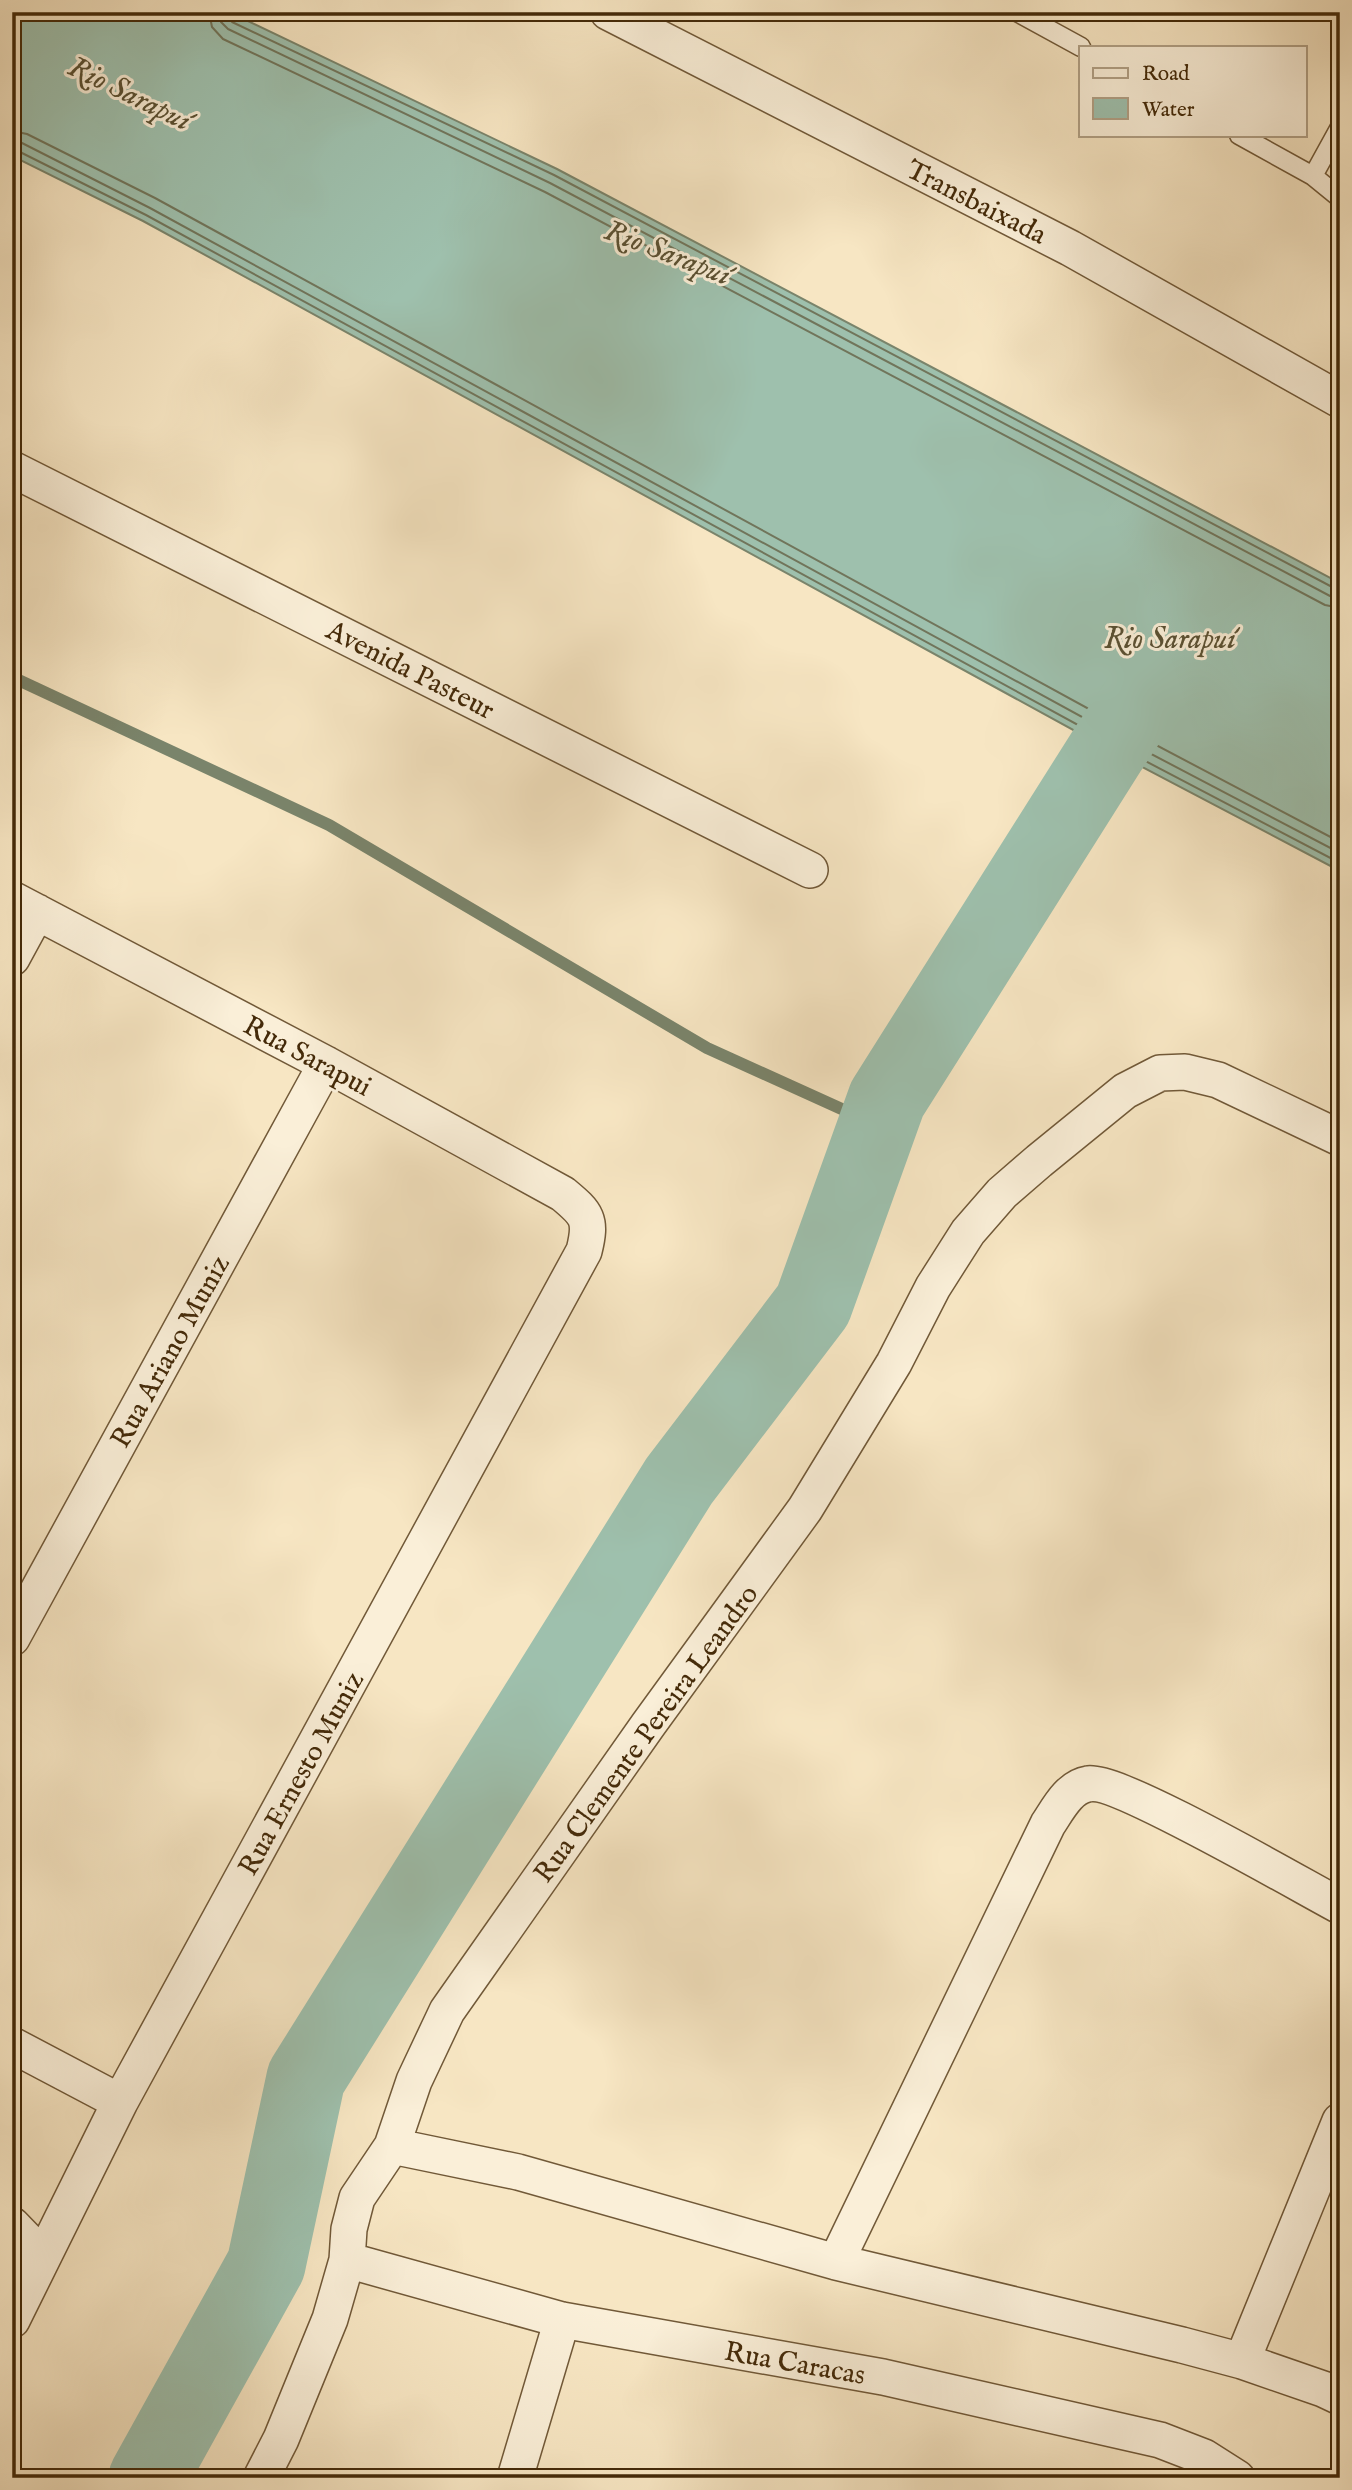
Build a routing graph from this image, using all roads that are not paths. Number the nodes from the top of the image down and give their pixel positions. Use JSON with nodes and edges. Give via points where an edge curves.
{"nodes":[{"id":1,"x":608,"y":12,"type":"edge"},
{"id":2,"x":1017,"y":12,"type":"edge"},
{"id":3,"x":1079,"y":46,"type":"edge"},
{"id":4,"x":1340,"y":127,"type":"edge"},
{"id":5,"x":1241,"y":136,"type":"edge"},
{"id":6,"x":1313,"y":176,"type":"junction"},
{"id":7,"x":1340,"y":198,"type":"edge"},
{"id":8,"x":1340,"y":400,"type":"edge"},
{"id":9,"x":12,"y":468,"type":"edge"},
{"id":10,"x":810,"y":870,"type":"dead end"},
{"id":11,"x":25,"y":906,"type":"edge"},
{"id":12,"x":12,"y":958,"type":"edge"},
{"id":13,"x":326,"y":1064,"type":"junction"},
{"id":14,"x":1340,"y":1138,"type":"edge"},
{"id":15,"x":589,"y":1228,"type":"joint"},
{"id":16,"x":12,"y":1638,"type":"edge"},
{"id":17,"x":1340,"y":1906,"type":"edge"},
{"id":18,"x":12,"y":2045,"type":"edge"},
{"id":19,"x":120,"y":2102,"type":"junction"},
{"id":20,"x":1340,"y":2122,"type":"edge"},
{"id":21,"x":392,"y":2146,"type":"junction"},
{"id":22,"x":12,"y":2225,"type":"edge"},
{"id":23,"x":42,"y":2256,"type":"junction"},
{"id":24,"x":347,"y":2260,"type":"junction"},
{"id":25,"x":836,"y":2262,"type":"junction"},
{"id":26,"x":12,"y":2320,"type":"edge"},
{"id":27,"x":562,"y":2320,"type":"junction"},
{"id":28,"x":1242,"y":2361,"type":"junction"},
{"id":29,"x":1340,"y":2397,"type":"edge"},
{"id":30,"x":261,"y":2478,"type":"edge"},
{"id":31,"x":515,"y":2478,"type":"edge"},
{"id":32,"x":1237,"y":2478,"type":"edge"}],
"edges":[{"from":1,"to":8,"type":"street","name":"Transbaixada","via":[[1070,248]]},
{"from":2,"to":3,"type":"lane"},
{"from":4,"to":6,"type":"lane"},
{"from":5,"to":6,"type":"lane"},
{"from":6,"to":7,"type":"lane"},
{"from":9,"to":10,"type":"street","name":"Avenida Pasteur"},
{"from":11,"to":12,"type":"street"},
{"from":11,"to":13,"type":"street","name":"Rua Sarapui"},
{"from":13,"to":15,"type":"street","name":"Rua Sarapui","via":[[563,1194],[581,1209]]},
{"from":13,"to":16,"type":"street","name":"Rua Ariano Muniz"},
{"from":14,"to":21,"type":"street","name":"Rua Clemente Pereira Leandro","via":[[1218,1080],[1185,1072],[1160,1073],[1125,1091],[1002,1193],[968,1232],[933,1287],[894,1363],[805,1509],[447,2011],[414,2081]]},
{"from":15,"to":19,"type":"street","name":"Rua Ernesto Muniz","via":[[584,1251]]},
{"from":17,"to":25,"type":"street","via":[[1112,1787],[1090,1783],[1075,1789],[1048,1824]]},
{"from":18,"to":19,"type":"street"},
{"from":19,"to":23,"type":"street","name":"Rua Ernesto Muniz"},
{"from":20,"to":28,"type":"street"},
{"from":21,"to":24,"type":"street","name":"Rua Clemente Pereira Leandro","via":[[357,2198]]},
{"from":21,"to":25,"type":"street","via":[[518,2172]]},
{"from":22,"to":23,"type":"street"},
{"from":23,"to":26,"type":"street","name":"Rua Ernesto Muniz"},
{"from":24,"to":27,"type":"street","name":"Rua Caracas"},
{"from":24,"to":30,"type":"street","name":"Rua Clemente Pereira Leandro","via":[[330,2319]]},
{"from":25,"to":28,"type":"street"},
{"from":27,"to":31,"type":"street"},
{"from":27,"to":32,"type":"street","name":"Rua Caracas","via":[[883,2377],[1085,2422],[1204,2456]]},
{"from":28,"to":29,"type":"street"}]}
